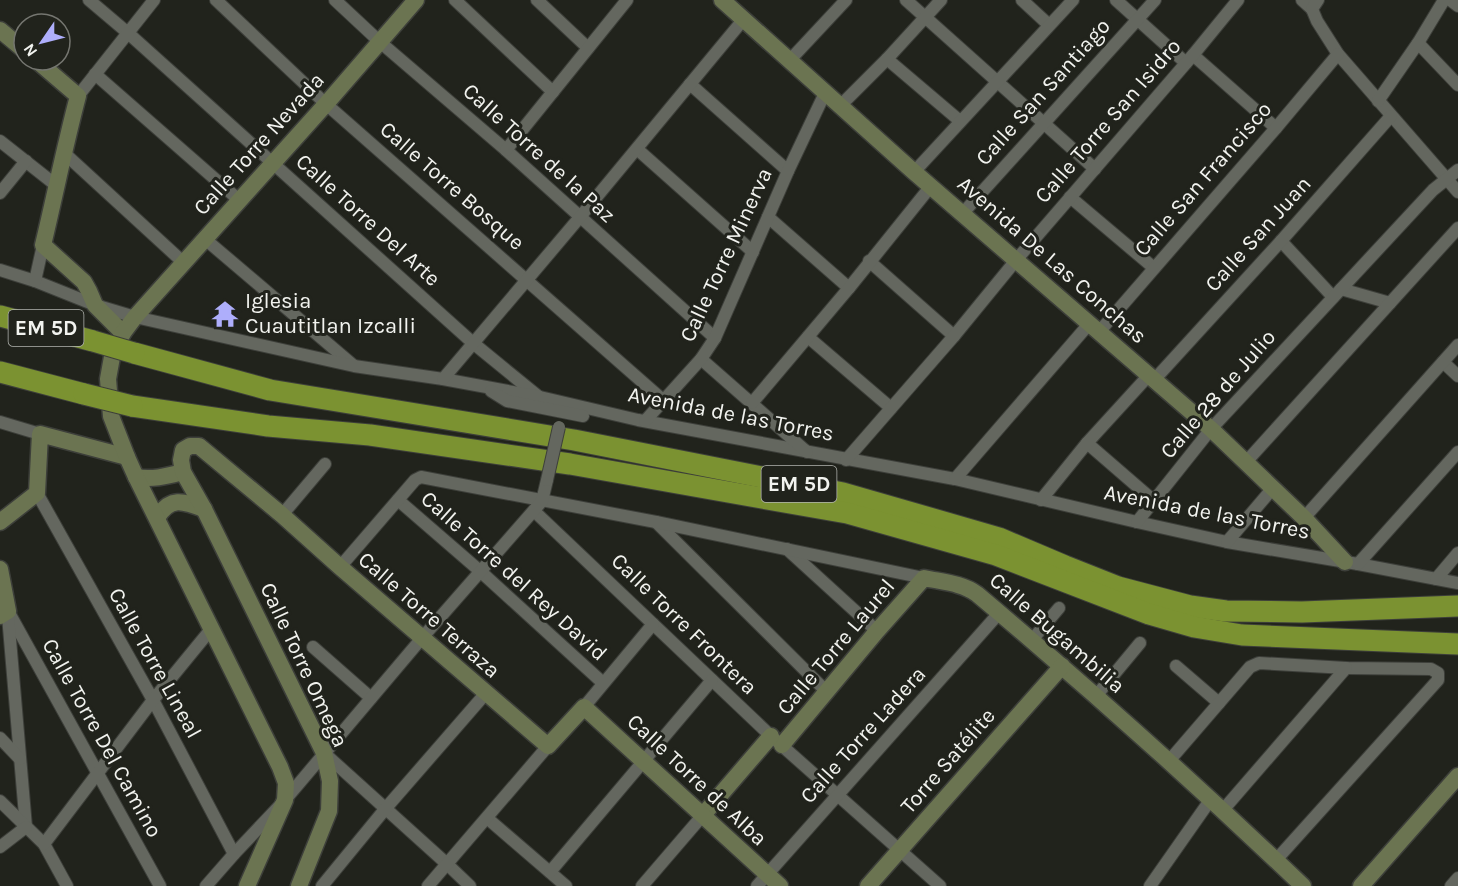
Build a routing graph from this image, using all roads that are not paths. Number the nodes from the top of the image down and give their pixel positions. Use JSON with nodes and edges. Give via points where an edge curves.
{"nodes":[{"id":1,"x":88,"y":0,"type":"edge"},
{"id":2,"x":154,"y":0,"type":"edge"},
{"id":3,"x":216,"y":0,"type":"edge"},
{"id":4,"x":335,"y":0,"type":"edge"},
{"id":5,"x":416,"y":0,"type":"edge"},
{"id":6,"x":455,"y":0,"type":"edge"},
{"id":7,"x":537,"y":0,"type":"edge"},
{"id":8,"x":627,"y":0,"type":"edge"},
{"id":9,"x":722,"y":0,"type":"edge"},
{"id":10,"x":846,"y":0,"type":"edge"},
{"id":11,"x":906,"y":0,"type":"edge"},
{"id":12,"x":942,"y":0,"type":"edge"},
{"id":13,"x":1022,"y":0,"type":"edge"},
{"id":14,"x":1072,"y":0,"type":"edge"},
{"id":15,"x":1116,"y":0,"type":"edge"},
{"id":16,"x":1155,"y":0,"type":"edge"},
{"id":17,"x":1238,"y":0,"type":"edge"},
{"id":18,"x":1302,"y":0,"type":"edge"},
{"id":19,"x":1444,"y":0,"type":"edge"},
{"id":20,"x":1450,"y":0,"type":"edge"},
{"id":21,"x":1458,"y":6,"type":"edge"},
{"id":22,"x":1316,"y":10,"type":"edge"},
{"id":23,"x":925,"y":17,"type":"junction"},
{"id":24,"x":743,"y":20,"type":"junction"},
{"id":25,"x":1137,"y":20,"type":"junction"},
{"id":26,"x":1049,"y":25,"type":"junction"},
{"id":27,"x":0,"y":30,"type":"edge"},
{"id":28,"x":128,"y":33,"type":"junction"},
{"id":29,"x":12,"y":40,"type":"edge"},
{"id":30,"x":380,"y":42,"type":"junction"},
{"id":31,"x":1418,"y":43,"type":"junction"},
{"id":32,"x":588,"y":48,"type":"junction"},
{"id":33,"x":1338,"y":54,"type":"junction"},
{"id":34,"x":887,"y":59,"type":"junction"},
{"id":35,"x":1190,"y":59,"type":"junction"},
{"id":36,"x":789,"y":61,"type":"junction"},
{"id":37,"x":50,"y":72,"type":"edge"},
{"id":38,"x":95,"y":74,"type":"junction"},
{"id":39,"x":997,"y":82,"type":"junction"},
{"id":40,"x":690,"y":84,"type":"junction"},
{"id":41,"x":1458,"y":85,"type":"edge"},
{"id":42,"x":553,"y":92,"type":"junction"},
{"id":43,"x":825,"y":93,"type":"junction"},
{"id":44,"x":78,"y":96,"type":"junction"},
{"id":45,"x":1378,"y":101,"type":"junction"},
{"id":46,"x":326,"y":104,"type":"junction"},
{"id":47,"x":840,"y":106,"type":"junction"},
{"id":48,"x":1391,"y":116,"type":"junction"},
{"id":49,"x":960,"y":121,"type":"junction"},
{"id":50,"x":1043,"y":123,"type":"junction"},
{"id":51,"x":1276,"y":128,"type":"junction"},
{"id":52,"x":0,"y":141,"type":"edge"},
{"id":53,"x":637,"y":149,"type":"junction"},
{"id":54,"x":506,"y":150,"type":"junction"},
{"id":55,"x":63,"y":152,"type":"junction"},
{"id":56,"x":26,"y":160,"type":"junction"},
{"id":57,"x":273,"y":162,"type":"junction"},
{"id":58,"x":1095,"y":169,"type":"junction"},
{"id":59,"x":1458,"y":170,"type":"edge"},
{"id":60,"x":788,"y":171,"type":"junction"},
{"id":61,"x":914,"y":172,"type":"junction"},
{"id":62,"x":1446,"y":180,"type":"junction"},
{"id":63,"x":57,"y":186,"type":"junction"},
{"id":64,"x":931,"y":186,"type":"junction"},
{"id":65,"x":1458,"y":192,"type":"edge"},
{"id":66,"x":0,"y":193,"type":"edge"},
{"id":67,"x":1070,"y":196,"type":"junction"},
{"id":68,"x":239,"y":200,"type":"junction"},
{"id":69,"x":963,"y":213,"type":"junction"},
{"id":70,"x":580,"y":217,"type":"junction"},
{"id":71,"x":768,"y":217,"type":"junction"},
{"id":72,"x":1458,"y":228,"type":"edge"},
{"id":73,"x":205,"y":239,"type":"junction"},
{"id":74,"x":1281,"y":241,"type":"junction"},
{"id":75,"x":43,"y":245,"type":"junction"},
{"id":76,"x":753,"y":252,"type":"junction"},
{"id":77,"x":1017,"y":259,"type":"junction"},
{"id":78,"x":869,"y":261,"type":"junction"},
{"id":79,"x":184,"y":263,"type":"junction"},
{"id":80,"x":1154,"y":268,"type":"junction"},
{"id":81,"x":0,"y":270,"type":"edge"},
{"id":82,"x":527,"y":280,"type":"junction"},
{"id":83,"x":35,"y":281,"type":"junction"},
{"id":84,"x":849,"y":288,"type":"junction"},
{"id":85,"x":1337,"y":293,"type":"junction"},
{"id":86,"x":1390,"y":303,"type":"junction"},
{"id":87,"x":95,"y":304,"type":"junction"},
{"id":88,"x":0,"y":316,"type":"edge"},
{"id":89,"x":135,"y":317,"type":"junction"},
{"id":90,"x":1094,"y":328,"type":"junction"},
{"id":91,"x":123,"y":333,"type":"junction"},
{"id":92,"x":954,"y":336,"type":"junction"},
{"id":93,"x":808,"y":337,"type":"junction"},
{"id":94,"x":714,"y":338,"type":"junction"},
{"id":95,"x":473,"y":343,"type":"junction"},
{"id":96,"x":1458,"y":345,"type":"edge"},
{"id":97,"x":701,"y":359,"type":"junction"},
{"id":98,"x":1443,"y":362,"type":"junction"},
{"id":99,"x":354,"y":366,"type":"junction"},
{"id":100,"x":0,"y":372,"type":"edge"},
{"id":101,"x":1458,"y":376,"type":"edge"},
{"id":102,"x":1152,"y":377,"type":"junction"},
{"id":103,"x":442,"y":379,"type":"junction"},
{"id":104,"x":482,"y":386,"type":"junction"},
{"id":105,"x":540,"y":397,"type":"junction"},
{"id":106,"x":664,"y":401,"type":"junction"},
{"id":107,"x":752,"y":403,"type":"junction"},
{"id":108,"x":891,"y":408,"type":"junction"},
{"id":109,"x":562,"y":411,"type":"junction"},
{"id":110,"x":641,"y":420,"type":"junction"},
{"id":111,"x":0,"y":423,"type":"edge"},
{"id":112,"x":1211,"y":429,"type":"junction"},
{"id":113,"x":40,"y":434,"type":"junction"},
{"id":114,"x":1087,"y":443,"type":"junction"},
{"id":115,"x":1458,"y":452,"type":"edge"},
{"id":116,"x":808,"y":453,"type":"junction"},
{"id":117,"x":127,"y":457,"type":"junction"},
{"id":118,"x":846,"y":460,"type":"junction"},
{"id":119,"x":1246,"y":462,"type":"junction"},
{"id":120,"x":326,"y":464,"type":"dead end"},
{"id":121,"x":183,"y":472,"type":"junction"},
{"id":122,"x":136,"y":477,"type":"junction"},
{"id":123,"x":955,"y":479,"type":"junction"},
{"id":124,"x":1273,"y":488,"type":"junction"},
{"id":125,"x":37,"y":493,"type":"junction"},
{"id":126,"x":1041,"y":500,"type":"junction"},
{"id":127,"x":398,"y":501,"type":"junction"},
{"id":128,"x":1154,"y":501,"type":"junction"},
{"id":129,"x":538,"y":506,"type":"junction"},
{"id":130,"x":204,"y":509,"type":"junction"},
{"id":131,"x":282,"y":515,"type":"junction"},
{"id":132,"x":157,"y":518,"type":"junction"},
{"id":133,"x":1304,"y":518,"type":"junction"},
{"id":134,"x":0,"y":522,"type":"edge"},
{"id":135,"x":656,"y":522,"type":"junction"},
{"id":136,"x":1137,"y":522,"type":"junction"},
{"id":137,"x":1227,"y":542,"type":"junction"},
{"id":138,"x":787,"y":549,"type":"junction"},
{"id":139,"x":1458,"y":553,"type":"edge"},
{"id":140,"x":1352,"y":563,"type":"junction"},
{"id":141,"x":340,"y":567,"type":"junction"},
{"id":142,"x":0,"y":569,"type":"edge"},
{"id":143,"x":480,"y":571,"type":"junction"},
{"id":144,"x":924,"y":578,"type":"junction"},
{"id":145,"x":1436,"y":579,"type":"junction"},
{"id":146,"x":1458,"y":583,"type":"edge"},
{"id":147,"x":1458,"y":606,"type":"edge"},
{"id":148,"x":1059,"y":608,"type":"dead end"},
{"id":149,"x":1000,"y":612,"type":"junction"},
{"id":150,"x":4,"y":614,"type":"edge"},
{"id":151,"x":653,"y":624,"type":"junction"},
{"id":152,"x":212,"y":628,"type":"junction"},
{"id":153,"x":877,"y":631,"type":"junction"},
{"id":154,"x":422,"y":638,"type":"junction"},
{"id":155,"x":1032,"y":640,"type":"junction"},
{"id":156,"x":1140,"y":643,"type":"dead end"},
{"id":157,"x":1454,"y":644,"type":"edge"},
{"id":158,"x":313,"y":647,"type":"dead end"},
{"id":159,"x":1062,"y":666,"type":"junction"},
{"id":160,"x":1176,"y":666,"type":"dead end"},
{"id":161,"x":1346,"y":668,"type":"junction"},
{"id":162,"x":712,"y":680,"type":"junction"},
{"id":163,"x":603,"y":683,"type":"junction"},
{"id":164,"x":827,"y":692,"type":"junction"},
{"id":165,"x":486,"y":693,"type":"junction"},
{"id":166,"x":1096,"y":696,"type":"junction"},
{"id":167,"x":371,"y":698,"type":"junction"},
{"id":168,"x":153,"y":700,"type":"junction"},
{"id":169,"x":1219,"y":703,"type":"junction"},
{"id":170,"x":584,"y":707,"type":"junction"},
{"id":171,"x":0,"y":738,"type":"edge"},
{"id":172,"x":776,"y":741,"type":"junction"},
{"id":173,"x":548,"y":746,"type":"junction"},
{"id":174,"x":324,"y":753,"type":"junction"},
{"id":175,"x":20,"y":759,"type":"junction"},
{"id":176,"x":643,"y":761,"type":"junction"},
{"id":177,"x":1169,"y":761,"type":"junction"},
{"id":178,"x":98,"y":773,"type":"junction"},
{"id":179,"x":1458,"y":776,"type":"edge"},
{"id":180,"x":838,"y":795,"type":"junction"},
{"id":181,"x":285,"y":800,"type":"junction"},
{"id":182,"x":0,"y":801,"type":"edge"},
{"id":183,"x":1217,"y":804,"type":"junction"},
{"id":184,"x":386,"y":808,"type":"junction"},
{"id":185,"x":703,"y":815,"type":"junction"},
{"id":186,"x":487,"y":818,"type":"junction"},
{"id":187,"x":26,"y":827,"type":"junction"},
{"id":188,"x":44,"y":844,"type":"junction"},
{"id":189,"x":0,"y":847,"type":"edge"},
{"id":190,"x":900,"y":850,"type":"junction"},
{"id":191,"x":234,"y":854,"type":"junction"},
{"id":192,"x":1276,"y":860,"type":"junction"},
{"id":193,"x":447,"y":864,"type":"junction"},
{"id":194,"x":550,"y":872,"type":"junction"},
{"id":195,"x":1458,"y":878,"type":"edge"},
{"id":196,"x":768,"y":882,"type":"edge"},
{"id":197,"x":1294,"y":883,"type":"edge"},
{"id":198,"x":67,"y":886,"type":"edge"},
{"id":199,"x":160,"y":886,"type":"edge"},
{"id":200,"x":206,"y":886,"type":"edge"},
{"id":201,"x":247,"y":886,"type":"edge"},
{"id":202,"x":299,"y":886,"type":"edge"},
{"id":203,"x":322,"y":886,"type":"edge"},
{"id":204,"x":428,"y":886,"type":"edge"},
{"id":205,"x":470,"y":886,"type":"edge"},
{"id":206,"x":566,"y":886,"type":"edge"},
{"id":207,"x":642,"y":886,"type":"edge"},
{"id":208,"x":868,"y":886,"type":"edge"},
{"id":209,"x":940,"y":886,"type":"edge"},
{"id":210,"x":1150,"y":886,"type":"edge"},
{"id":211,"x":1361,"y":886,"type":"edge"},
{"id":212,"x":1451,"y":886,"type":"edge"}],
"edges":[{"from":1,"to":28,"type":"street","name":"Calle Torre Del Arte"},
{"from":2,"to":28,"type":"street"},
{"from":3,"to":46,"type":"street","name":"Calle Torre Bosque"},
{"from":4,"to":30,"type":"street","name":"Calle Torre de la Paz"},
{"from":5,"to":30,"type":"street","name":"Calle Torre Nevada"},
{"from":6,"to":42,"type":"street"},
{"from":7,"to":32,"type":"street"},
{"from":8,"to":32,"type":"street"},
{"from":9,"to":24,"type":"street","name":"Avenida De Las Conchas"},
{"from":10,"to":36,"type":"street"},
{"from":11,"to":23,"type":"street"},
{"from":12,"to":23,"type":"street"},
{"from":13,"to":26,"type":"street"},
{"from":14,"to":26,"type":"street"},
{"from":15,"to":25,"type":"street"},
{"from":16,"to":25,"type":"street","name":"Calle San Santiago"},
{"from":17,"to":35,"type":"street","name":"Calle Torre San Isidro"},
{"from":18,"to":22,"type":"street"},
{"from":19,"to":31,"type":"street"},
{"from":20,"to":21,"type":"street"},
{"from":22,"to":33,"type":"street"},
{"from":23,"to":34,"type":"street"},
{"from":23,"to":39,"type":"street"},
{"from":24,"to":36,"type":"street","name":"Avenida De Las Conchas"},
{"from":24,"to":40,"type":"street"},
{"from":25,"to":35,"type":"street"},
{"from":25,"to":50,"type":"street","name":"Calle San Santiago"},
{"from":26,"to":39,"type":"street"},
{"from":27,"to":29,"type":"street"},
{"from":28,"to":38,"type":"street"},
{"from":28,"to":57,"type":"street","name":"Calle Torre Del Arte"},
{"from":30,"to":46,"type":"street","name":"Calle Torre Nevada"},
{"from":30,"to":54,"type":"street","name":"Calle Torre de la Paz"},
{"from":31,"to":41,"type":"street"},
{"from":31,"to":45,"type":"street"},
{"from":32,"to":42,"type":"street"},
{"from":33,"to":45,"type":"street"},
{"from":33,"to":51,"type":"street","name":"Calle San Francisco"},
{"from":34,"to":47,"type":"street"},
{"from":34,"to":49,"type":"street"},
{"from":35,"to":51,"type":"street"},
{"from":35,"to":58,"type":"street","name":"Calle Torre San Isidro"},
{"from":36,"to":43,"type":"street","name":"Avenida De Las Conchas"},
{"from":37,"to":44,"type":"street"},
{"from":38,"to":44,"type":"street"},
{"from":38,"to":68,"type":"street"},
{"from":39,"to":49,"type":"street"},
{"from":39,"to":50,"type":"street"},
{"from":40,"to":53,"type":"street"},
{"from":40,"to":60,"type":"street"},
{"from":42,"to":54,"type":"street"},
{"from":43,"to":47,"type":"street","name":"Avenida De Las Conchas"},
{"from":43,"to":60,"type":"street","name":"Calle Torre Minerva"},
{"from":44,"to":55,"type":"street"},
{"from":45,"to":48,"type":"street"},
{"from":46,"to":57,"type":"street","name":"Calle Torre Nevada"},
{"from":46,"to":82,"type":"street","name":"Calle Torre Bosque"},
{"from":47,"to":61,"type":"street","name":"Avenida De Las Conchas"},
{"from":48,"to":62,"type":"street"},
{"from":48,"to":74,"type":"street","name":"Calle San Juan"},
{"from":49,"to":61,"type":"street"},
{"from":50,"to":58,"type":"street"},
{"from":50,"to":69,"type":"street","name":"Calle San Santiago"},
{"from":51,"to":80,"type":"street","name":"Calle San Francisco"},
{"from":52,"to":56,"type":"street"},
{"from":53,"to":70,"type":"street"},
{"from":53,"to":76,"type":"street"},
{"from":54,"to":70,"type":"street","name":"Calle Torre de la Paz"},
{"from":55,"to":63,"type":"street"},
{"from":55,"to":79,"type":"street"},
{"from":56,"to":63,"type":"street"},
{"from":56,"to":66,"type":"street"},
{"from":57,"to":68,"type":"street","name":"Calle Torre Nevada"},
{"from":57,"to":95,"type":"street","name":"Calle Torre Del Arte"},
{"from":58,"to":67,"type":"street","name":"Calle Torre San Isidro"},
{"from":59,"to":62,"type":"street","name":"Calle 28 de Julio"},
{"from":60,"to":71,"type":"street","name":"Calle Torre Minerva"},
{"from":61,"to":64,"type":"street","name":"Avenida De Las Conchas"},
{"from":62,"to":65,"type":"street"},
{"from":62,"to":85,"type":"street","name":"Calle 28 de Julio"},
{"from":63,"to":75,"type":"street"},
{"from":64,"to":69,"type":"street","name":"Avenida De Las Conchas"},
{"from":64,"to":78,"type":"street"},
{"from":67,"to":77,"type":"street","name":"Calle Torre San Isidro"},
{"from":67,"to":80,"type":"street"},
{"from":68,"to":73,"type":"street","name":"Calle Torre Nevada"},
{"from":69,"to":77,"type":"street","name":"Avenida De Las Conchas"},
{"from":70,"to":82,"type":"street"},
{"from":70,"to":94,"type":"street","name":"Calle Torre de la Paz"},
{"from":71,"to":76,"type":"street","name":"Calle Torre Minerva"},
{"from":71,"to":84,"type":"street"},
{"from":72,"to":86,"type":"street"},
{"from":73,"to":79,"type":"street","name":"Calle Torre Nevada"},
{"from":73,"to":99,"type":"street"},
{"from":74,"to":85,"type":"street"},
{"from":74,"to":102,"type":"street","name":"Calle San Juan"},
{"from":75,"to":83,"type":"street"},
{"from":75,"to":87,"type":"street","via":[[84,282]]},
{"from":76,"to":94,"type":"street","name":"Calle Torre Minerva"},
{"from":77,"to":90,"type":"street","name":"Avenida De Las Conchas"},
{"from":77,"to":92,"type":"street","name":"Calle Torre San Isidro"},
{"from":78,"to":84,"type":"street"},
{"from":78,"to":92,"type":"street"},
{"from":79,"to":89,"type":"street","name":"Calle Torre Nevada"},
{"from":80,"to":90,"type":"street","name":"Calle San Francisco"},
{"from":81,"to":83,"type":"street","name":"Avenida de las Torres"},
{"from":82,"to":95,"type":"street"},
{"from":82,"to":106,"type":"street","name":"Calle Torre Bosque"},
{"from":83,"to":87,"type":"street","name":"Avenida de las Torres"},
{"from":84,"to":93,"type":"street"},
{"from":85,"to":86,"type":"street"},
{"from":85,"to":112,"type":"street","name":"Calle 28 de Julio"},
{"from":86,"to":119,"type":"street"},
{"from":87,"to":89,"type":"street","name":"Avenida de las Torres"},
{"from":87,"to":91,"type":"street"},
{"from":88,"to":147,"type":"highway","number":"EM 5D","bridge":true,"via":[[270,390],[574,440],[843,493],[999,538],[1118,586],[1190,606],[1226,611],[1302,612]]},
{"from":89,"to":91,"type":"street","name":"Calle Torre Nevada"},
{"from":89,"to":99,"type":"street","name":"Avenida de las Torres"},
{"from":90,"to":102,"type":"street","name":"Avenida De Las Conchas"},
{"from":90,"to":123,"type":"street","name":"Calle San Francisco"},
{"from":91,"to":117,"type":"street","name":"Calle Torre Nevada","via":[[112,357],[108,379],[111,416]]},
{"from":92,"to":108,"type":"street","name":"Calle Torre San Isidro"},
{"from":93,"to":107,"type":"street"},
{"from":93,"to":108,"type":"street"},
{"from":94,"to":97,"type":"street","name":"Calle Torre Minerva"},
{"from":95,"to":103,"type":"street"},
{"from":95,"to":105,"type":"street","name":"Calle Torre Del Arte"},
{"from":96,"to":98,"type":"street"},
{"from":97,"to":106,"type":"street","name":"Calle Torre Minerva"},
{"from":97,"to":107,"type":"street"},
{"from":98,"to":101,"type":"street"},
{"from":98,"to":133,"type":"street"},
{"from":99,"to":103,"type":"street","name":"Avenida de las Torres"},
{"from":100,"to":157,"type":"highway","number":"EM 5D","bridge":true,"via":[[132,406],[558,463],[847,513],[996,555],[1149,614],[1194,627],[1242,635]]},
{"from":102,"to":112,"type":"street","name":"Avenida De Las Conchas"},
{"from":102,"to":114,"type":"street","name":"Calle San Juan"},
{"from":103,"to":104,"type":"street","name":"Avenida de las Torres"},
{"from":104,"to":105,"type":"street","name":"Avenida de las Torres"},
{"from":104,"to":109,"type":"street","via":[[507,401]]},
{"from":105,"to":110,"type":"street","name":"Avenida de las Torres"},
{"from":106,"to":110,"type":"street","name":"Calle Torre Minerva"},
{"from":107,"to":116,"type":"street"},
{"from":108,"to":118,"type":"street","name":"Calle Torre San Isidro"},
{"from":109,"to":110,"type":"street","via":[[620,423]]},
{"from":109,"to":129,"type":"street","bridge":true},
{"from":110,"to":116,"type":"street","name":"Avenida de las Torres"},
{"from":111,"to":113,"type":"street"},
{"from":112,"to":119,"type":"street","name":"Avenida De Las Conchas"},
{"from":112,"to":128,"type":"street","name":"Calle 28 de Julio"},
{"from":113,"to":117,"type":"street"},
{"from":113,"to":125,"type":"street"},
{"from":114,"to":126,"type":"street","name":"Calle San Juan"},
{"from":114,"to":128,"type":"street"},
{"from":115,"to":140,"type":"street"},
{"from":116,"to":118,"type":"street","name":"Avenida de las Torres"},
{"from":117,"to":122,"type":"street","name":"Calle Torre Nevada"},
{"from":118,"to":123,"type":"street","name":"Avenida de las Torres"},
{"from":119,"to":124,"type":"street","name":"Avenida De Las Conchas"},
{"from":120,"to":131,"type":"street"},
{"from":121,"to":122,"type":"street","via":[[147,479]]},
{"from":121,"to":130,"type":"street","name":"Calle Torre Omega"},
{"from":121,"to":131,"type":"street","name":"Calle Torre Terraza","via":[[183,450],[199,446]]},
{"from":122,"to":132,"type":"street"},
{"from":123,"to":126,"type":"street","name":"Avenida de las Torres"},
{"from":124,"to":133,"type":"street","name":"Avenida De Las Conchas"},
{"from":124,"to":137,"type":"street"},
{"from":125,"to":134,"type":"street"},
{"from":125,"to":168,"type":"street","name":"Calle Torre Lineal"},
{"from":126,"to":136,"type":"street","name":"Avenida de las Torres"},
{"from":127,"to":129,"type":"street","name":"Calle Bugambilia","via":[[415,480],[428,477]]},
{"from":127,"to":141,"type":"street"},
{"from":127,"to":143,"type":"street","name":"Calle Torre del Rey David"},
{"from":128,"to":136,"type":"street","name":"Calle 28 de Julio"},
{"from":129,"to":135,"type":"street","name":"Calle Bugambilia"},
{"from":129,"to":143,"type":"street"},
{"from":129,"to":151,"type":"street","name":"Calle Torre Frontera"},
{"from":130,"to":132,"type":"street","via":[[177,502],[161,510]]},
{"from":130,"to":174,"type":"street","name":"Calle Torre Omega"},
{"from":131,"to":141,"type":"street","name":"Calle Torre Terraza"},
{"from":132,"to":152,"type":"street"},
{"from":133,"to":140,"type":"street","name":"Avenida De Las Conchas"},
{"from":135,"to":138,"type":"street","name":"Calle Bugambilia"},
{"from":135,"to":164,"type":"street"},
{"from":136,"to":137,"type":"street","name":"Avenida de las Torres"},
{"from":137,"to":140,"type":"street","name":"Avenida de las Torres"},
{"from":138,"to":144,"type":"street","name":"Calle Bugambilia"},
{"from":138,"to":153,"type":"street"},
{"from":139,"to":145,"type":"street"},
{"from":140,"to":145,"type":"street","name":"Avenida de las Torres"},
{"from":141,"to":154,"type":"street","name":"Calle Torre Terraza"},
{"from":142,"to":150,"type":"street"},
{"from":143,"to":154,"type":"street"},
{"from":143,"to":163,"type":"street","name":"Calle Torre del Rey David"},
{"from":144,"to":149,"type":"street","name":"Calle Bugambilia","via":[[969,588]]},
{"from":144,"to":153,"type":"street","name":"Calle Torre Laurel"},
{"from":145,"to":146,"type":"street","name":"Avenida de las Torres"},
{"from":148,"to":155,"type":"street"},
{"from":149,"to":155,"type":"street","name":"Calle Bugambilia"},
{"from":149,"to":180,"type":"street","name":"Calle Torre Ladera"},
{"from":150,"to":175,"type":"street"},
{"from":150,"to":178,"type":"street","name":"Calle Torre Del Camino"},
{"from":151,"to":162,"type":"street","name":"Calle Torre Frontera"},
{"from":151,"to":163,"type":"street"},
{"from":152,"to":168,"type":"street"},
{"from":152,"to":181,"type":"street","via":[[280,767],[286,783]]},
{"from":153,"to":164,"type":"street","name":"Calle Torre Laurel"},
{"from":154,"to":165,"type":"street","name":"Calle Torre Terraza"},
{"from":154,"to":167,"type":"street"},
{"from":155,"to":159,"type":"street","name":"Calle Bugambilia"},
{"from":156,"to":166,"type":"street"},
{"from":158,"to":167,"type":"street"},
{"from":159,"to":166,"type":"street","name":"Calle Bugambilia"},
{"from":159,"to":190,"type":"street","name":"Torre Satélite"},
{"from":160,"to":169,"type":"street"},
{"from":161,"to":169,"type":"street","via":[[1259,663],[1250,667]]},
{"from":161,"to":183,"type":"street"},
{"from":161,"to":192,"type":"street","via":[[1431,669],[1438,672],[1438,680]]},
{"from":162,"to":172,"type":"street","name":"Calle Torre Frontera"},
{"from":162,"to":176,"type":"street"},
{"from":163,"to":170,"type":"street"},
{"from":164,"to":172,"type":"street","name":"Calle Torre Laurel"},
{"from":165,"to":173,"type":"street","name":"Calle Torre Terraza"},
{"from":165,"to":184,"type":"street"},
{"from":166,"to":177,"type":"street","name":"Calle Bugambilia"},
{"from":167,"to":174,"type":"street"},
{"from":168,"to":178,"type":"street"},
{"from":168,"to":191,"type":"street","name":"Calle Torre Lineal"},
{"from":169,"to":177,"type":"street"},
{"from":170,"to":173,"type":"street"},
{"from":170,"to":176,"type":"street","name":"Calle Torre de Alba"},
{"from":171,"to":175,"type":"street"},
{"from":172,"to":180,"type":"street","name":"Calle Torre Frontera"},
{"from":172,"to":185,"type":"street","name":"Calle Torre Laurel"},
{"from":173,"to":186,"type":"street"},
{"from":174,"to":181,"type":"street"},
{"from":174,"to":184,"type":"street"},
{"from":174,"to":202,"type":"street","name":"Calle Torre Omega","via":[[330,781],[329,811]]},
{"from":175,"to":187,"type":"street"},
{"from":176,"to":185,"type":"street","name":"Calle Torre de Alba"},
{"from":176,"to":194,"type":"street"},
{"from":177,"to":183,"type":"street","name":"Calle Bugambilia"},
{"from":178,"to":188,"type":"street"},
{"from":178,"to":199,"type":"street","name":"Calle Torre Del Camino"},
{"from":179,"to":211,"type":"street"},
{"from":180,"to":190,"type":"street","name":"Calle Torre Frontera"},
{"from":180,"to":196,"type":"street","name":"Calle Torre Ladera"},
{"from":181,"to":191,"type":"street"},
{"from":181,"to":201,"type":"street"},
{"from":182,"to":187,"type":"street"},
{"from":183,"to":192,"type":"street","name":"Calle Bugambilia"},
{"from":183,"to":210,"type":"street"},
{"from":184,"to":193,"type":"street"},
{"from":184,"to":203,"type":"street"},
{"from":185,"to":196,"type":"street","name":"Calle Torre de Alba"},
{"from":185,"to":207,"type":"street","name":"Calle Torre Laurel"},
{"from":186,"to":193,"type":"street"},
{"from":186,"to":194,"type":"street"},
{"from":187,"to":188,"type":"street"},
{"from":187,"to":189,"type":"street"},
{"from":188,"to":198,"type":"street"},
{"from":190,"to":208,"type":"street","name":"Torre Satélite"},
{"from":190,"to":209,"type":"street","name":"Calle Torre Frontera"},
{"from":191,"to":200,"type":"street"},
{"from":192,"to":197,"type":"street","name":"Calle Bugambilia"},
{"from":193,"to":204,"type":"street"},
{"from":193,"to":205,"type":"street"},
{"from":194,"to":206,"type":"street"},
{"from":195,"to":212,"type":"street"}]}
